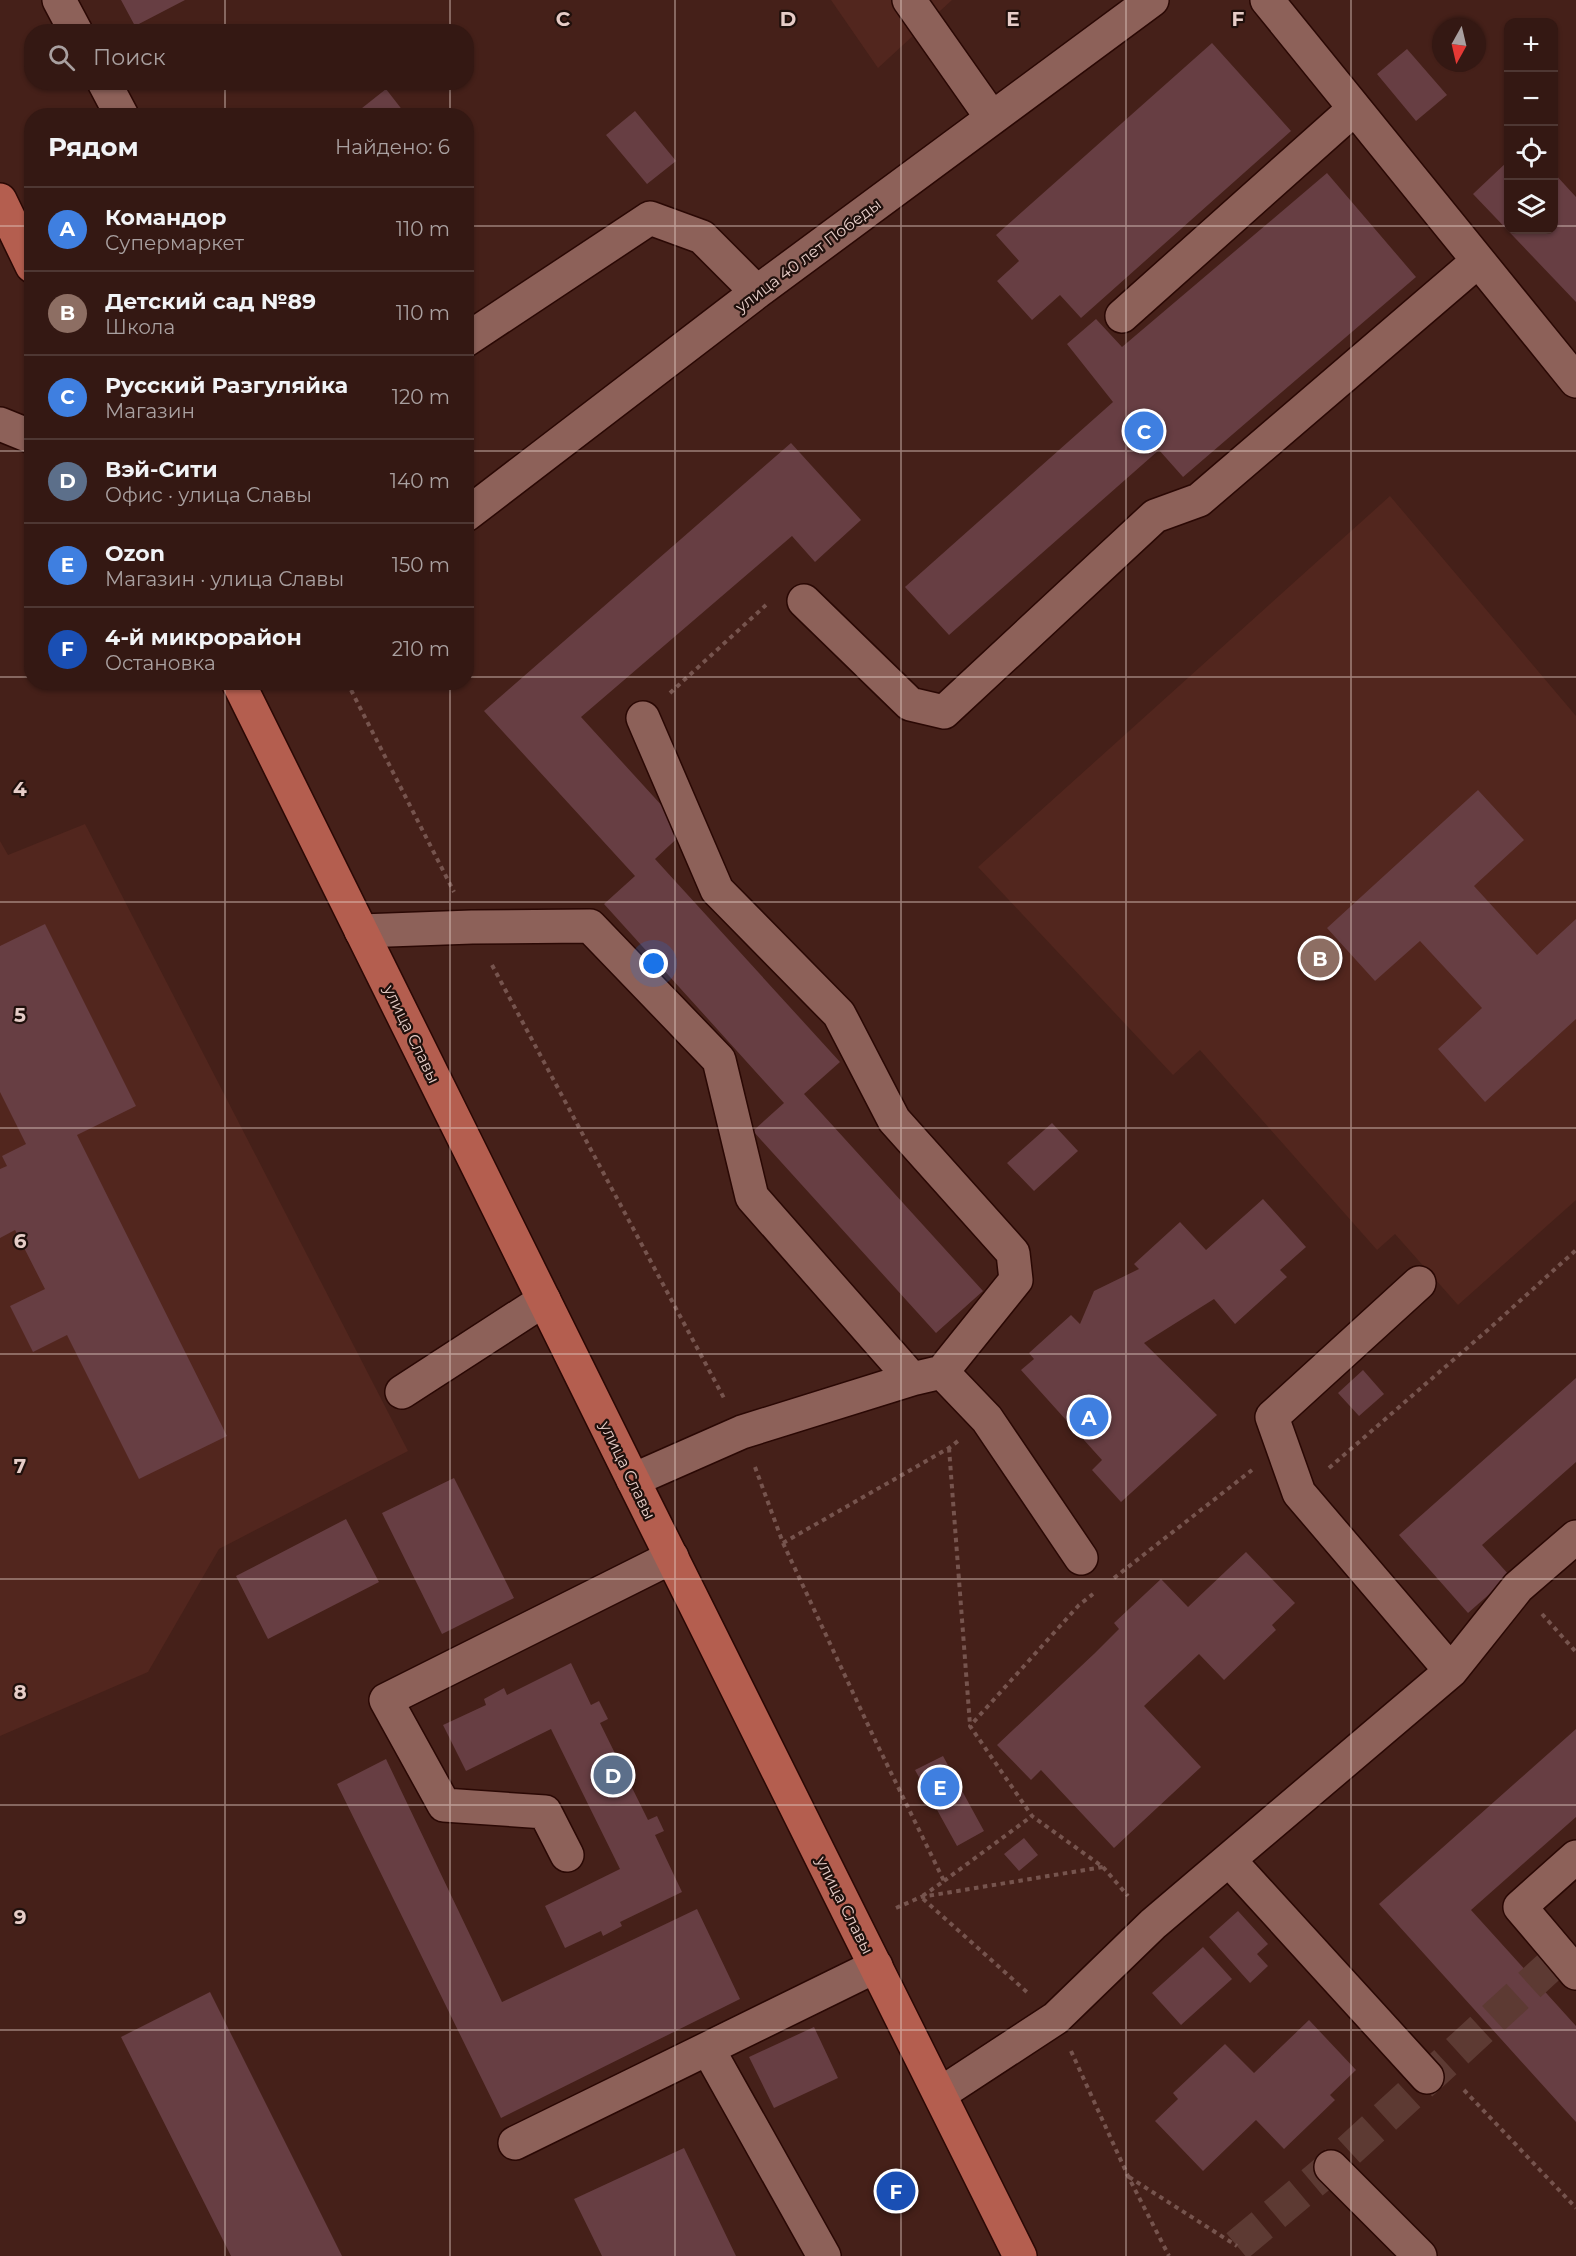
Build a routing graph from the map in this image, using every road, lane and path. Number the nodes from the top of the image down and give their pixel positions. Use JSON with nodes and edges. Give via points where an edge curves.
{"nodes":[{"id":1,"x":59,"y":0,"type":"edge"},
{"id":2,"x":909,"y":0,"type":"edge"},
{"id":3,"x":1152,"y":0,"type":"edge"},
{"id":4,"x":1267,"y":0,"type":"edge"},
{"id":5,"x":72,"y":24,"type":"edge"},
{"id":6,"x":108,"y":90,"type":"edge"},
{"id":7,"x":118,"y":108,"type":"edge"},
{"id":8,"x":1354,"y":109,"type":"junction"},
{"id":9,"x":992,"y":118,"type":"junction"},
{"id":10,"x":0,"y":200,"type":"edge"},
{"id":11,"x":24,"y":227,"type":"edge"},
{"id":12,"x":1478,"y":261,"type":"junction"},
{"id":13,"x":757,"y":292,"type":"junction"},
{"id":14,"x":1122,"y":316,"type":"dead end"},
{"id":15,"x":474,"y":334,"type":"edge"},
{"id":16,"x":1576,"y":381,"type":"edge"},
{"id":17,"x":0,"y":423,"type":"edge"},
{"id":18,"x":24,"y":434,"type":"edge"},
{"id":19,"x":474,"y":509,"type":"edge"},
{"id":20,"x":788,"y":600,"type":"joint"},
{"id":21,"x":242,"y":690,"type":"edge"},
{"id":22,"x":352,"y":690,"type":"edge"},
{"id":23,"x":643,"y":718,"type":"joint"},
{"id":24,"x":472,"y":927,"type":"junction"},
{"id":25,"x":361,"y":931,"type":"junction"},
{"id":26,"x":1576,"y":1250,"type":"edge"},
{"id":27,"x":1419,"y":1283,"type":"dead end"},
{"id":28,"x":544,"y":1300,"type":"junction"},
{"id":29,"x":927,"y":1376,"type":"junction"},
{"id":30,"x":402,"y":1392,"type":"dead end"},
{"id":31,"x":1272,"y":1417,"type":"junction"},
{"id":32,"x":742,"y":1432,"type":"junction"},
{"id":33,"x":633,"y":1480,"type":"junction"},
{"id":34,"x":1299,"y":1493,"type":"junction"},
{"id":35,"x":1576,"y":1537,"type":"edge"},
{"id":36,"x":783,"y":1543,"type":"junction"},
{"id":37,"x":672,"y":1557,"type":"junction"},
{"id":38,"x":1082,"y":1558,"type":"dead end"},
{"id":39,"x":1128,"y":1567,"type":"dead end"},
{"id":40,"x":1518,"y":1587,"type":"junction"},
{"id":41,"x":1079,"y":1605,"type":"dead end"},
{"id":42,"x":1576,"y":1652,"type":"edge"},
{"id":43,"x":1451,"y":1671,"type":"junction"},
{"id":44,"x":970,"y":1726,"type":"junction"},
{"id":45,"x":1032,"y":1816,"type":"junction"},
{"id":46,"x":567,"y":1855,"type":"dead end"},
{"id":47,"x":1576,"y":1857,"type":"edge"},
{"id":48,"x":1229,"y":1860,"type":"junction"},
{"id":49,"x":944,"y":1881,"type":"junction"},
{"id":50,"x":921,"y":1897,"type":"junction"},
{"id":51,"x":896,"y":1908,"type":"dead end"},
{"id":52,"x":876,"y":1966,"type":"junction"},
{"id":53,"x":1576,"y":1973,"type":"edge"},
{"id":54,"x":1056,"y":2018,"type":"junction"},
{"id":55,"x":708,"y":2049,"type":"junction"},
{"id":56,"x":1427,"y":2077,"type":"dead end"},
{"id":57,"x":1464,"y":2090,"type":"dead end"},
{"id":58,"x":940,"y":2094,"type":"junction"},
{"id":59,"x":515,"y":2143,"type":"dead end"},
{"id":60,"x":1331,"y":2167,"type":"dead end"},
{"id":61,"x":1128,"y":2176,"type":"junction"},
{"id":62,"x":1576,"y":2208,"type":"edge"},
{"id":63,"x":1237,"y":2246,"type":"dead end"},
{"id":64,"x":824,"y":2256,"type":"edge"},
{"id":65,"x":1020,"y":2256,"type":"edge"},
{"id":66,"x":1169,"y":2256,"type":"edge"},
{"id":67,"x":1420,"y":2256,"type":"edge"}],
"edges":[{"from":1,"to":5,"type":"street"},
{"from":2,"to":9,"type":"street"},
{"from":3,"to":9,"type":"street","name":"улица 40 лет Победы"},
{"from":4,"to":8,"type":"street"},
{"from":6,"to":7,"type":"street"},
{"from":8,"to":12,"type":"street"},
{"from":8,"to":14,"type":"street"},
{"from":9,"to":13,"type":"street","name":"улица 40 лет Победы"},
{"from":10,"to":11,"type":"main road"},
{"from":12,"to":16,"type":"street"},
{"from":12,"to":20,"type":"street","via":[[1199,500],[1155,516],[944,712],[910,704]]},
{"from":13,"to":15,"type":"street","via":[[702,237],[650,218]]},
{"from":13,"to":19,"type":"street","name":"улица 40 лет Победы"},
{"from":17,"to":18,"type":"street"},
{"from":20,"to":23,"type":"path","via":[[733,633]]},
{"from":21,"to":25,"type":"main road","name":"улица Славы"},
{"from":22,"to":24,"type":"path"},
{"from":23,"to":29,"type":"street","via":[[717,890],[839,1014],[894,1120],[1013,1253],[1016,1280]]},
{"from":24,"to":25,"type":"street"},
{"from":24,"to":29,"type":"street","via":[[590,926],[719,1060],[752,1197]]},
{"from":24,"to":32,"type":"path"},
{"from":25,"to":28,"type":"main road","name":"улица Славы"},
{"from":26,"to":34,"type":"path"},
{"from":27,"to":31,"type":"street"},
{"from":28,"to":30,"type":"street"},
{"from":28,"to":33,"type":"main road","name":"улица Славы"},
{"from":29,"to":32,"type":"street"},
{"from":29,"to":38,"type":"street","via":[[987,1419]]},
{"from":31,"to":34,"type":"street"},
{"from":31,"to":39,"type":"path","via":[[1256,1467]]},
{"from":32,"to":33,"type":"street"},
{"from":32,"to":36,"type":"path"},
{"from":33,"to":37,"type":"main road","name":"улица Славы"},
{"from":34,"to":43,"type":"street"},
{"from":35,"to":40,"type":"street"},
{"from":36,"to":44,"type":"path","via":[[949,1448]]},
{"from":36,"to":49,"type":"path"},
{"from":37,"to":46,"type":"street","via":[[386,1700],[444,1805],[545,1812]]},
{"from":37,"to":52,"type":"main road","name":"улица Славы"},
{"from":40,"to":42,"type":"path"},
{"from":40,"to":43,"type":"street"},
{"from":41,"to":44,"type":"path"},
{"from":43,"to":48,"type":"street"},
{"from":44,"to":45,"type":"path"},
{"from":45,"to":49,"type":"path"},
{"from":45,"to":50,"type":"path","via":[[1103,1867]]},
{"from":47,"to":53,"type":"street","via":[[1520,1907]]},
{"from":48,"to":54,"type":"street","via":[[1153,1924]]},
{"from":48,"to":56,"type":"street"},
{"from":49,"to":50,"type":"path"},
{"from":50,"to":51,"type":"path"},
{"from":50,"to":54,"type":"path"},
{"from":52,"to":55,"type":"street"},
{"from":52,"to":58,"type":"main road","name":"улица Славы"},
{"from":54,"to":58,"type":"street"},
{"from":54,"to":61,"type":"path"},
{"from":55,"to":59,"type":"street"},
{"from":55,"to":64,"type":"street"},
{"from":57,"to":62,"type":"path"},
{"from":58,"to":65,"type":"main road","name":"улица Славы"},
{"from":60,"to":67,"type":"street"},
{"from":61,"to":63,"type":"path"},
{"from":61,"to":66,"type":"path"}]}
